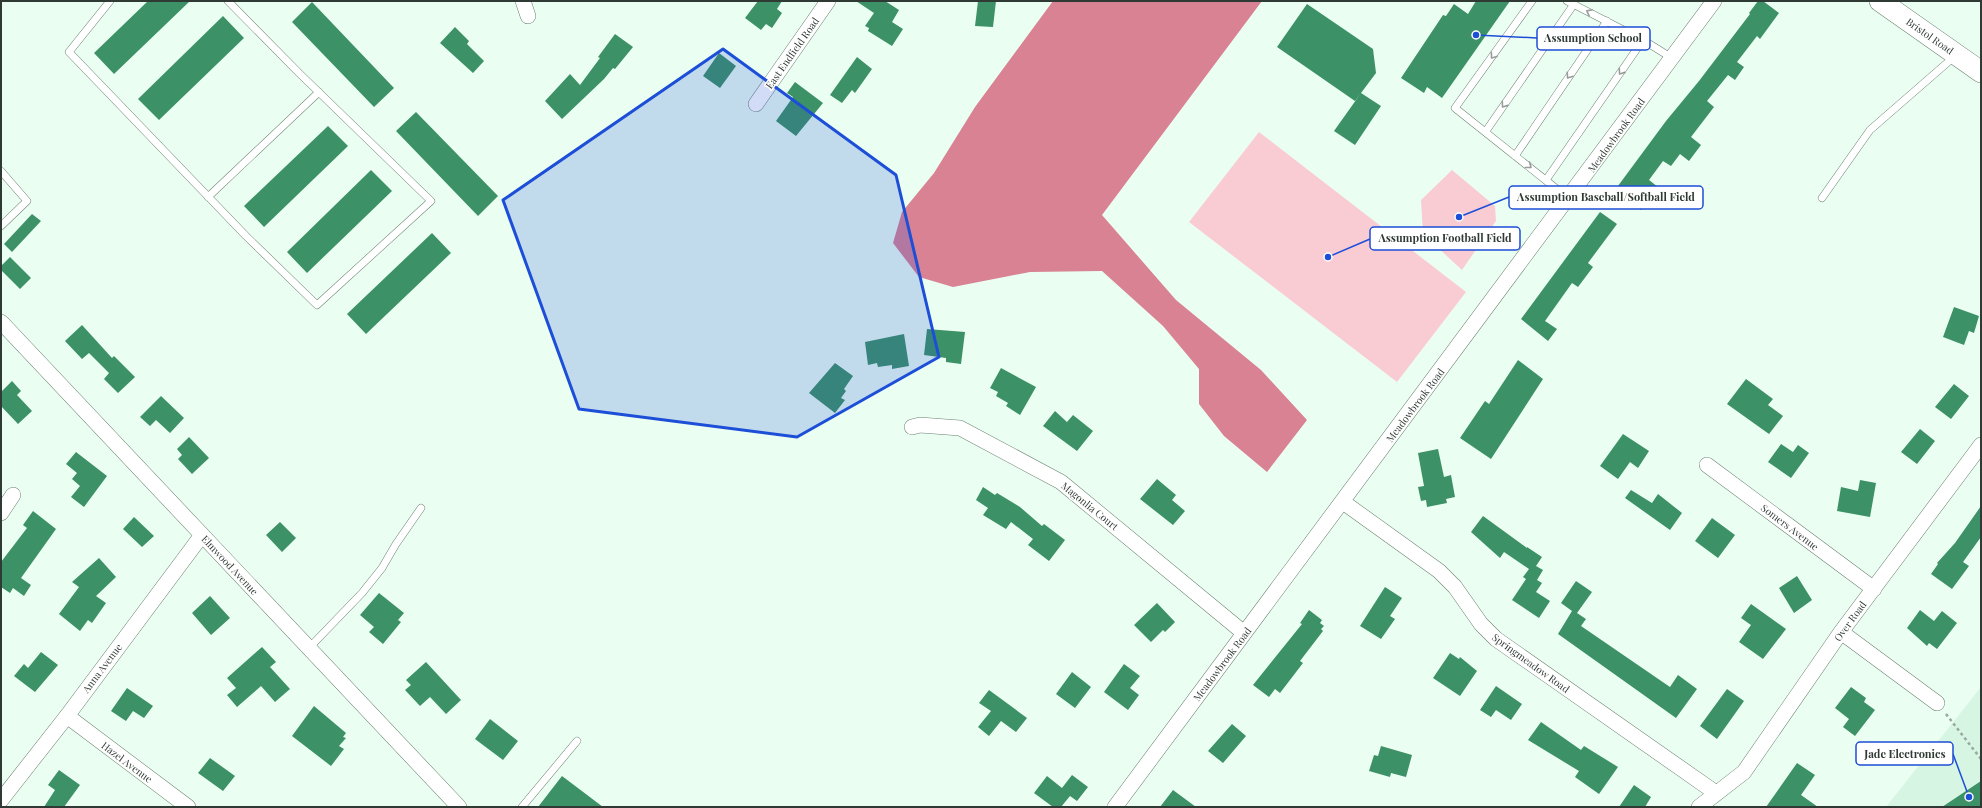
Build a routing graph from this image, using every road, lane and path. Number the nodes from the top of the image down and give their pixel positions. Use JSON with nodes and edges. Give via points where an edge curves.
{"nodes":[{"id":1,"x":110,"y":1,"type":"edge"},
{"id":2,"x":228,"y":1,"type":"edge"},
{"id":3,"x":523,"y":1,"type":"edge"},
{"id":4,"x":828,"y":1,"type":"edge"},
{"id":5,"x":1532,"y":1,"type":"edge"},
{"id":6,"x":1714,"y":1,"type":"edge"},
{"id":7,"x":1880,"y":1,"type":"edge"},
{"id":8,"x":1570,"y":2,"type":"edge"},
{"id":9,"x":528,"y":16,"type":"dead end"},
{"id":10,"x":1607,"y":20,"type":"junction"},
{"id":11,"x":1643,"y":40,"type":"junction"},
{"id":12,"x":1957,"y":55,"type":"junction"},
{"id":13,"x":1672,"y":58,"type":"junction"},
{"id":14,"x":1981,"y":72,"type":"edge"},
{"id":15,"x":319,"y":92,"type":"junction"},
{"id":16,"x":756,"y":104,"type":"dead end"},
{"id":17,"x":1486,"y":131,"type":"junction"},
{"id":18,"x":1515,"y":156,"type":"junction"},
{"id":19,"x":1,"y":171,"type":"edge"},
{"id":20,"x":1546,"y":180,"type":"junction"},
{"id":21,"x":208,"y":197,"type":"junction"},
{"id":22,"x":1822,"y":198,"type":"dead end"},
{"id":23,"x":1569,"y":199,"type":"junction"},
{"id":24,"x":1,"y":226,"type":"edge"},
{"id":25,"x":1,"y":322,"type":"edge"},
{"id":26,"x":912,"y":428,"type":"dead end"},
{"id":27,"x":1981,"y":445,"type":"edge"},
{"id":28,"x":1707,"y":465,"type":"dead end"},
{"id":29,"x":13,"y":496,"type":"dead end"},
{"id":30,"x":1343,"y":502,"type":"junction"},
{"id":31,"x":421,"y":508,"type":"dead end"},
{"id":32,"x":1,"y":513,"type":"edge"},
{"id":33,"x":202,"y":535,"type":"junction"},
{"id":34,"x":1874,"y":589,"type":"junction"},
{"id":35,"x":1841,"y":632,"type":"junction"},
{"id":36,"x":1244,"y":633,"type":"junction"},
{"id":37,"x":308,"y":648,"type":"junction"},
{"id":38,"x":1937,"y":703,"type":"joint"},
{"id":39,"x":67,"y":716,"type":"junction"},
{"id":40,"x":577,"y":741,"type":"dead end"},
{"id":41,"x":1981,"y":759,"type":"edge"},
{"id":42,"x":1716,"y":793,"type":"junction"},
{"id":43,"x":1,"y":800,"type":"edge"},
{"id":44,"x":188,"y":807,"type":"edge"},
{"id":45,"x":459,"y":807,"type":"edge"},
{"id":46,"x":522,"y":807,"type":"edge"},
{"id":47,"x":1115,"y":807,"type":"edge"},
{"id":48,"x":1699,"y":807,"type":"edge"}],
"edges":[{"from":1,"to":21,"type":"lane","via":[[69,52]]},
{"from":2,"to":15,"type":"lane"},
{"from":3,"to":9,"type":"street"},
{"from":4,"to":16,"type":"street","name":"East Endfield Road"},
{"from":5,"to":17,"type":"lane","one_way":true,"via":[[1455,108]]},
{"from":6,"to":13,"type":"street","name":"Meadowbrook Road"},
{"from":7,"to":12,"type":"main road","name":"Bristol Road"},
{"from":10,"to":8,"type":"lane","one_way":true},
{"from":8,"to":17,"type":"lane","one_way":true},
{"from":10,"to":11,"type":"lane"},
{"from":10,"to":18,"type":"lane","one_way":true},
{"from":11,"to":13,"type":"lane"},
{"from":11,"to":20,"type":"lane","one_way":true},
{"from":12,"to":14,"type":"main road","name":"Bristol Road"},
{"from":12,"to":22,"type":"lane","via":[[1870,130]]},
{"from":13,"to":23,"type":"street","name":"Meadowbrook Road"},
{"from":15,"to":21,"type":"lane"},
{"from":15,"to":21,"type":"lane","via":[[431,201],[317,305]]},
{"from":17,"to":18,"type":"lane"},
{"from":18,"to":20,"type":"lane","one_way":true},
{"from":19,"to":24,"type":"lane","via":[[26,201]]},
{"from":20,"to":23,"type":"lane"},
{"from":23,"to":30,"type":"street","name":"Meadowbrook Road"},
{"from":25,"to":33,"type":"street","name":"Elmwood Avenue"},
{"from":26,"to":36,"type":"street","name":"Magonlia Court","via":[[920,425],[960,428],[1061,482]]},
{"from":27,"to":34,"type":"street","name":"Over Road"},
{"from":28,"to":34,"type":"street","name":"Somers Avenue"},
{"from":29,"to":32,"type":"street"},
{"from":30,"to":36,"type":"street","name":"Meadowbrook Road"},
{"from":30,"to":42,"type":"street","name":"Springmeadow Road","via":[[1439,571],[1496,639]]},
{"from":31,"to":37,"type":"lane","via":[[382,568],[362,593]]},
{"from":33,"to":37,"type":"street","name":"Elmwood Avenue"},
{"from":33,"to":39,"type":"street","name":"Anna Avenue"},
{"from":34,"to":35,"type":"street","name":"Over Road"},
{"from":35,"to":38,"type":"street"},
{"from":35,"to":42,"type":"street","name":"Over Road","via":[[1744,772]]},
{"from":36,"to":47,"type":"street","name":"Meadowbrook Road"},
{"from":37,"to":45,"type":"street","name":"Elmwood Avenue"},
{"from":38,"to":41,"type":"path"},
{"from":39,"to":43,"type":"street","name":"Anna Avenue"},
{"from":39,"to":44,"type":"street","name":"Hazel Avenue"},
{"from":40,"to":46,"type":"lane"},
{"from":42,"to":48,"type":"street","name":"Over Road"}]}
